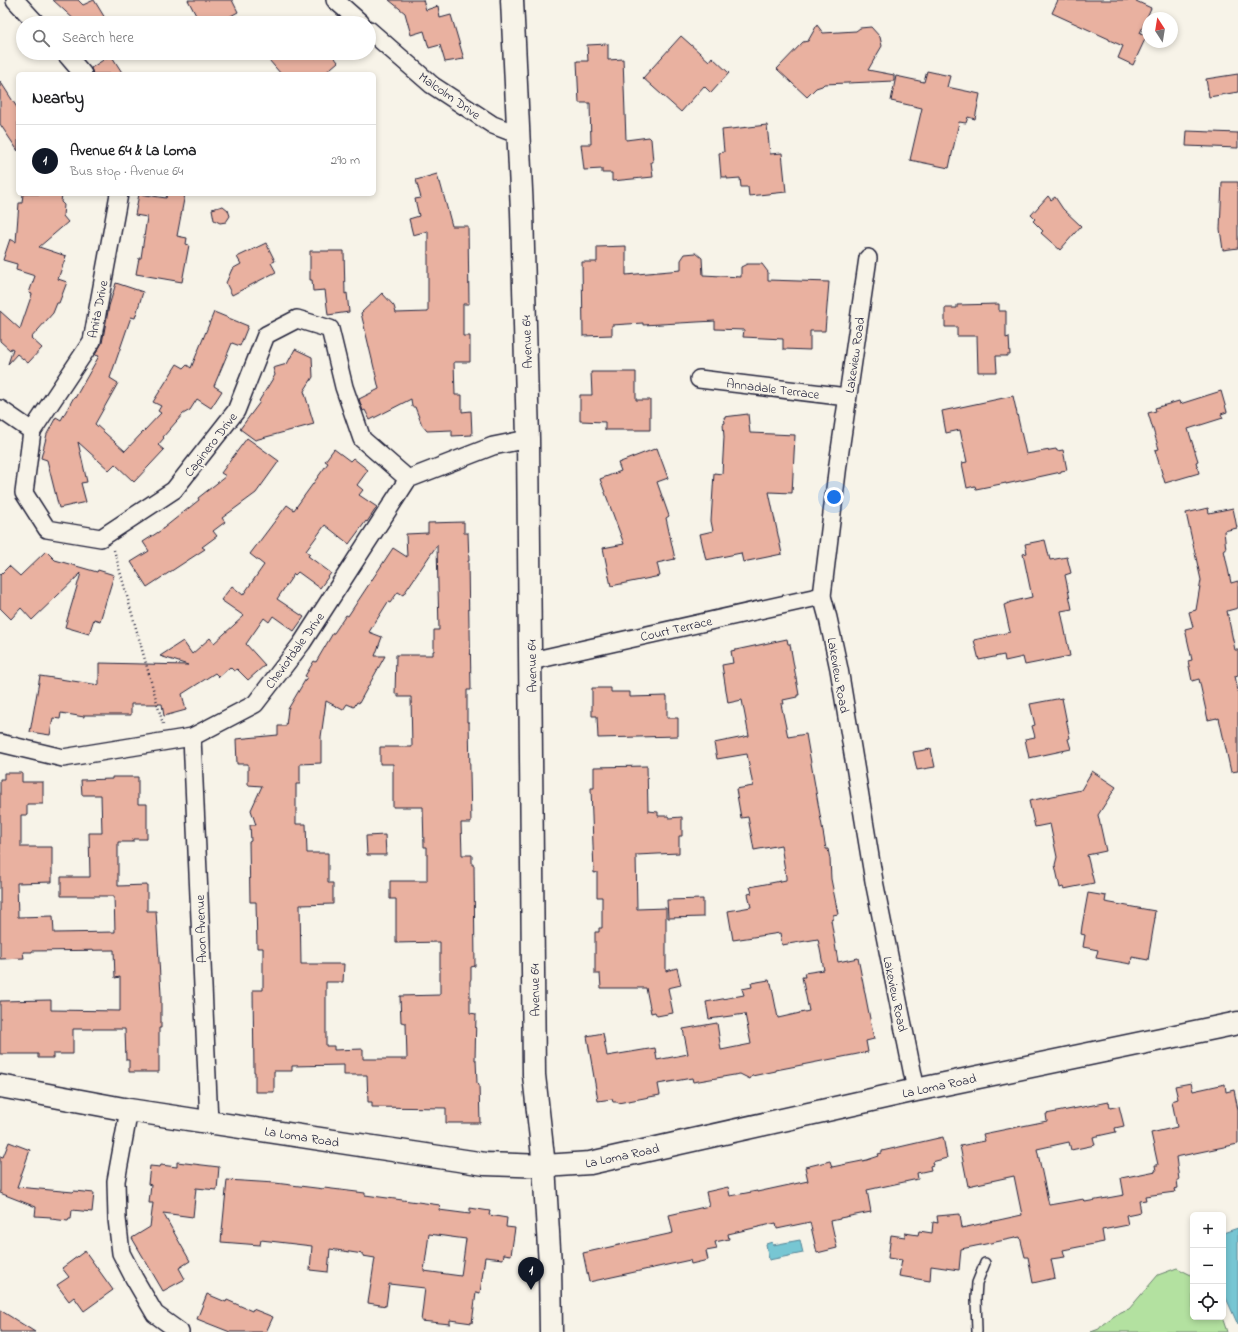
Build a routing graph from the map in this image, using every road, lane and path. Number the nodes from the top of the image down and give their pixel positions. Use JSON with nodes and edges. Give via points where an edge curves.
{"nodes":[{"id":1,"x":15,"y":0,"type":"edge"},
{"id":2,"x":335,"y":0,"type":"edge"},
{"id":3,"x":512,"y":0,"type":"edge"},
{"id":4,"x":30,"y":16,"type":"edge"},
{"id":5,"x":353,"y":16,"type":"edge"},
{"id":6,"x":376,"y":36,"type":"edge"},
{"id":7,"x":71,"y":60,"type":"edge"},
{"id":8,"x":81,"y":72,"type":"edge"},
{"id":9,"x":519,"y":135,"type":"junction"},
{"id":10,"x":119,"y":196,"type":"edge"},
{"id":11,"x":868,"y":258,"type":"dead end"},
{"id":12,"x":699,"y":379,"type":"dead end"},
{"id":13,"x":847,"y":397,"type":"junction"},
{"id":14,"x":0,"y":408,"type":"edge"},
{"id":15,"x":32,"y":431,"type":"junction"},
{"id":16,"x":528,"y":439,"type":"junction"},
{"id":17,"x":408,"y":479,"type":"junction"},
{"id":18,"x":109,"y":532,"type":"junction"},
{"id":19,"x":822,"y":596,"type":"junction"},
{"id":20,"x":531,"y":661,"type":"junction"},
{"id":21,"x":192,"y":737,"type":"junction"},
{"id":22,"x":167,"y":741,"type":"junction"},
{"id":23,"x":0,"y":743,"type":"edge"},
{"id":24,"x":1238,"y":1023,"type":"edge"},
{"id":25,"x":0,"y":1086,"type":"edge"},
{"id":26,"x":916,"y":1090,"type":"junction"},
{"id":27,"x":129,"y":1110,"type":"junction"},
{"id":28,"x":209,"y":1122,"type":"junction"},
{"id":29,"x":544,"y":1166,"type":"junction"},
{"id":30,"x":985,"y":1263,"type":"dead end"},
{"id":31,"x":180,"y":1332,"type":"edge"},
{"id":32,"x":551,"y":1332,"type":"edge"},
{"id":33,"x":977,"y":1332,"type":"edge"}],
"edges":[{"from":1,"to":4,"type":"street"},
{"from":2,"to":5,"type":"street"},
{"from":3,"to":9,"type":"street","name":"Avenue 64"},
{"from":6,"to":9,"type":"street","name":"Malcolm Drive","via":[[432,85],[493,125]]},
{"from":7,"to":8,"type":"street"},
{"from":9,"to":16,"type":"street","name":"Avenue 64"},
{"from":10,"to":15,"type":"street","name":"Anita Drive","via":[[92,341]]},
{"from":11,"to":13,"type":"street","name":"Lakeview Road"},
{"from":12,"to":13,"type":"street","name":"Annadale Terrace"},
{"from":13,"to":19,"type":"street","name":"Lakeview Road"},
{"from":14,"to":15,"type":"street"},
{"from":15,"to":18,"type":"street","name":"Capinero Drive","via":[[24,493],[47,529],[101,538]]},
{"from":16,"to":17,"type":"street","via":[[494,446]]},
{"from":16,"to":20,"type":"street","name":"Avenue 64"},
{"from":17,"to":18,"type":"street","name":"Capinero Drive","via":[[362,438],[344,387],[330,329],[297,319],[266,335],[236,411],[174,490]]},
{"from":17,"to":21,"type":"street","name":"Cheviotdale Drive","via":[[302,643],[255,704]]},
{"from":18,"to":22,"type":"path"},
{"from":19,"to":20,"type":"street","name":"Court Terrace"},
{"from":19,"to":26,"type":"street","name":"Lakeview Road","via":[[839,669],[875,888]]},
{"from":20,"to":29,"type":"street","name":"Avenue 64","via":[[534,1075]]},
{"from":21,"to":22,"type":"street","name":"Cheviotdale Drive"},
{"from":21,"to":28,"type":"street","name":"Avon Avenue"},
{"from":22,"to":23,"type":"street","name":"Cheviotdale Drive","via":[[63,758]]},
{"from":24,"to":26,"type":"street","name":"La Loma Road"},
{"from":25,"to":27,"type":"street","name":"La Loma Road"},
{"from":26,"to":29,"type":"street","name":"La Loma Road","via":[[590,1163]]},
{"from":27,"to":28,"type":"street","name":"La Loma Road"},
{"from":27,"to":31,"type":"street","via":[[116,1181],[121,1253],[155,1314]]},
{"from":28,"to":29,"type":"street","name":"La Loma Road","via":[[485,1164]]},
{"from":29,"to":32,"type":"street","name":"Avenue 64"},
{"from":30,"to":33,"type":"lane","via":[[977,1283]]}]}
